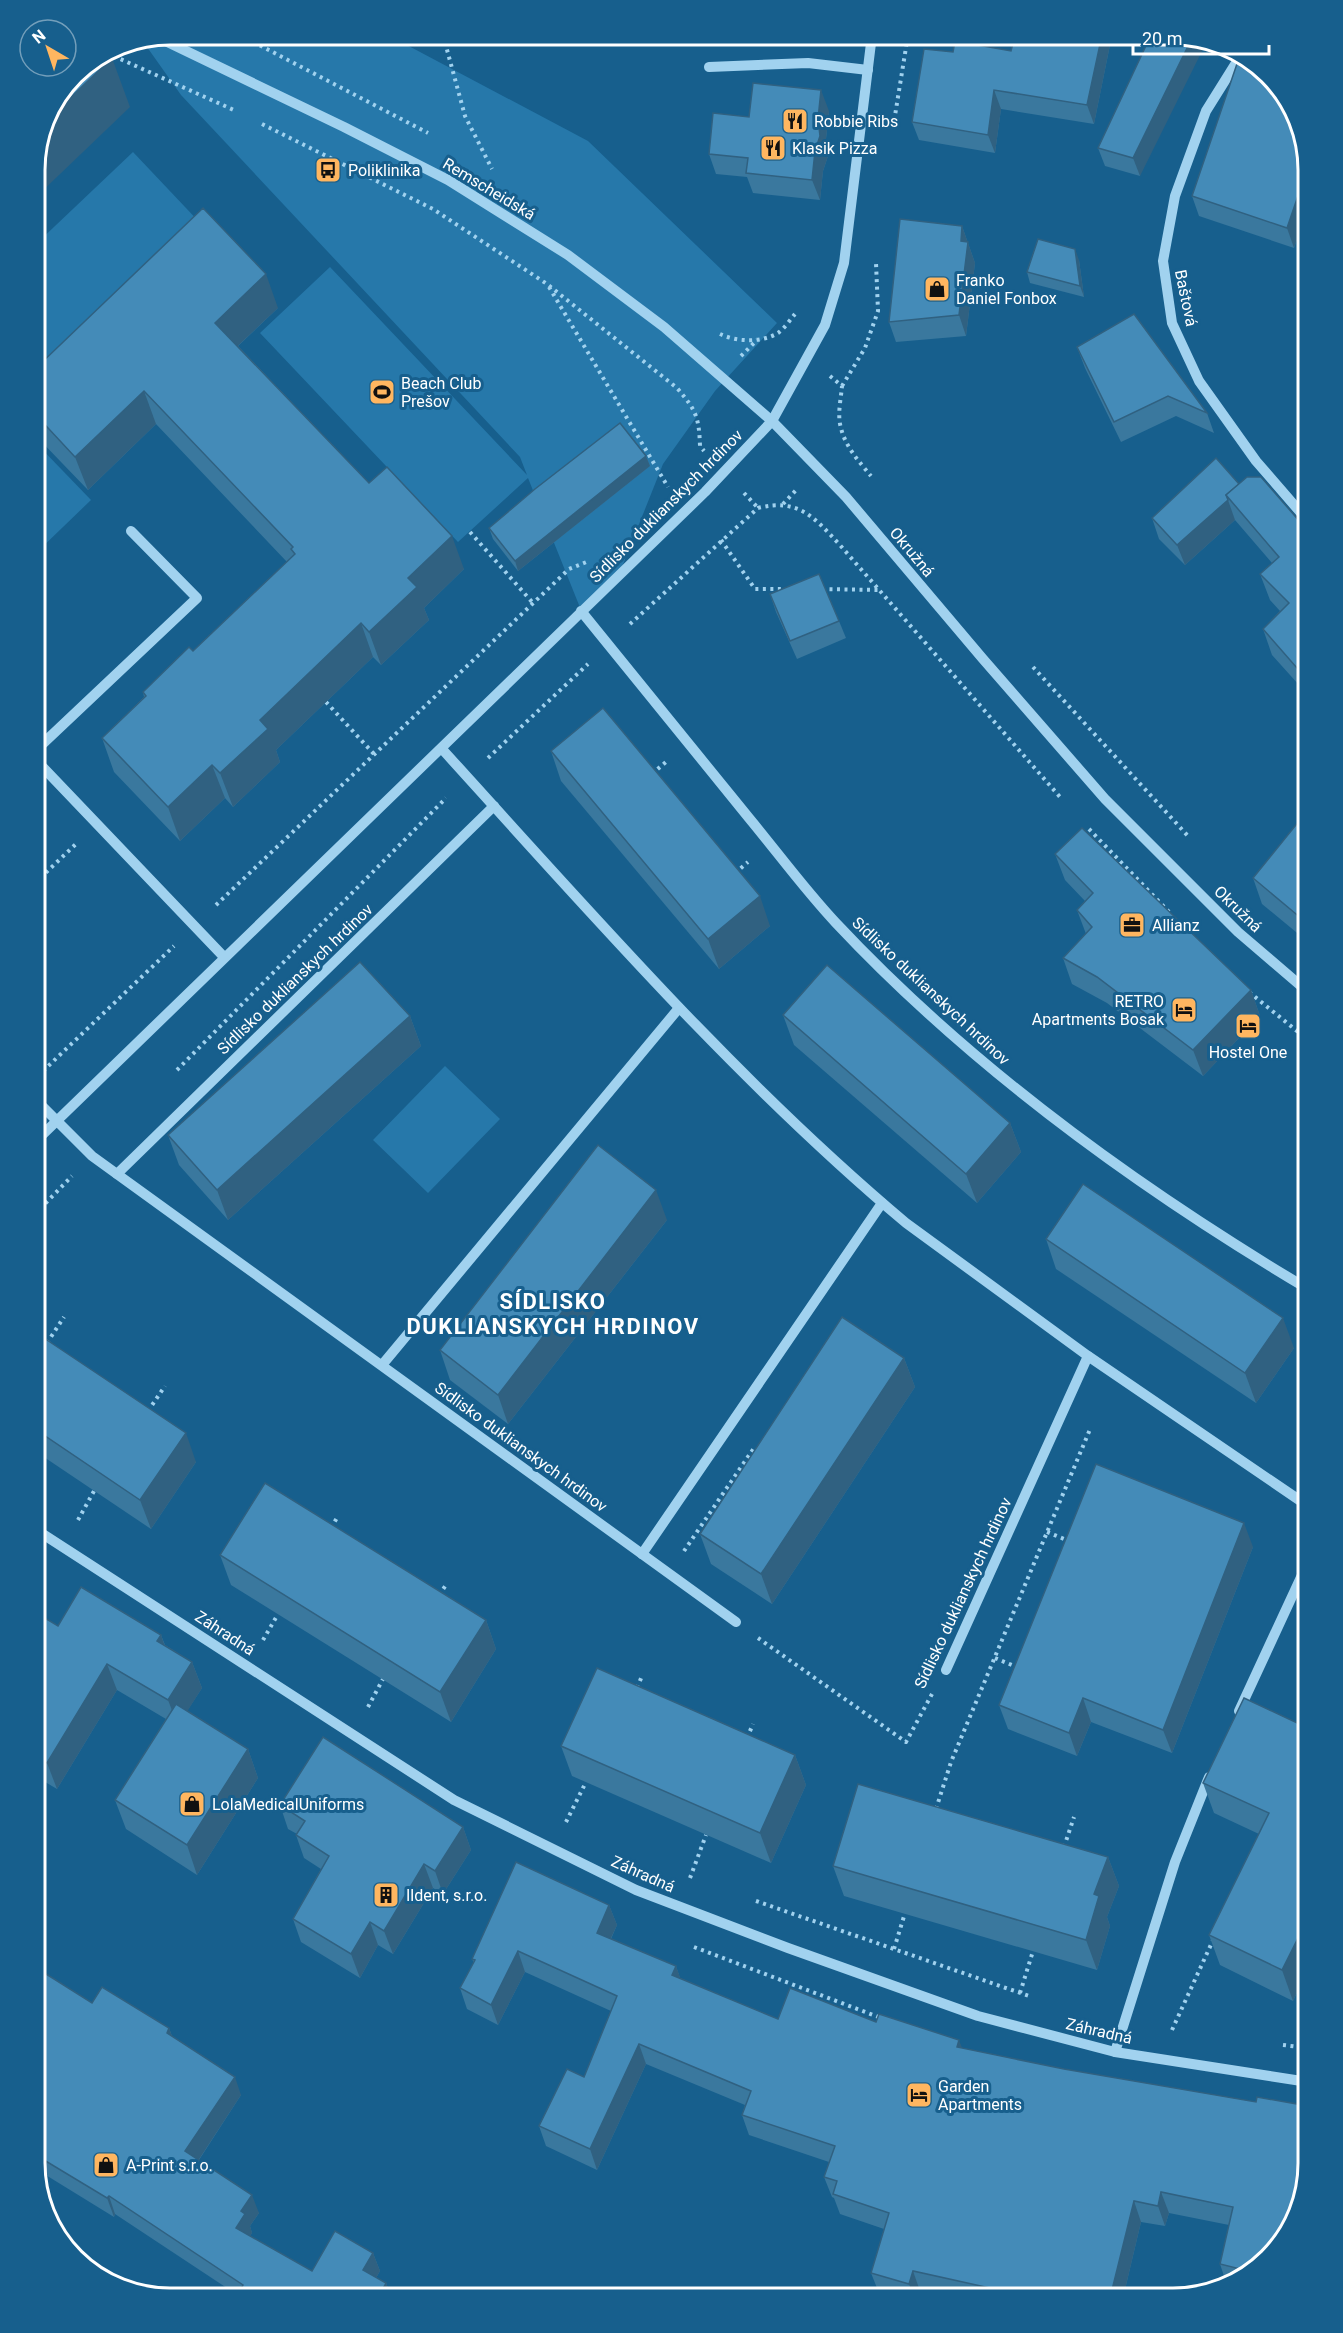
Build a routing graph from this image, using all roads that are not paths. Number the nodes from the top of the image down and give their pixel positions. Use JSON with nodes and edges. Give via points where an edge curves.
{"nodes":[{"id":1,"x":174,"y":45,"type":"edge"},
{"id":2,"x":871,"y":45,"type":"edge"},
{"id":3,"x":1236,"y":63,"type":"edge"},
{"id":4,"x":709,"y":67,"type":"dead end"},
{"id":5,"x":868,"y":70,"type":"junction"},
{"id":6,"x":772,"y":421,"type":"junction"},
{"id":7,"x":1298,"y":509,"type":"edge"},
{"id":8,"x":131,"y":531,"type":"dead end"},
{"id":9,"x":581,"y":611,"type":"junction"},
{"id":10,"x":45,"y":742,"type":"edge"},
{"id":11,"x":442,"y":749,"type":"junction"},
{"id":12,"x":45,"y":769,"type":"edge"},
{"id":13,"x":494,"y":806,"type":"junction"},
{"id":14,"x":224,"y":957,"type":"junction"},
{"id":15,"x":1298,"y":983,"type":"edge"},
{"id":16,"x":679,"y":1008,"type":"junction"},
{"id":17,"x":45,"y":1109,"type":"edge"},
{"id":18,"x":56,"y":1120,"type":"junction"},
{"id":19,"x":45,"y":1132,"type":"edge"},
{"id":20,"x":117,"y":1174,"type":"junction"},
{"id":21,"x":882,"y":1203,"type":"junction"},
{"id":22,"x":1298,"y":1283,"type":"edge"},
{"id":23,"x":1088,"y":1356,"type":"junction"},
{"id":24,"x":382,"y":1365,"type":"junction"},
{"id":25,"x":1298,"y":1499,"type":"edge"},
{"id":26,"x":45,"y":1535,"type":"edge"},
{"id":27,"x":642,"y":1554,"type":"junction"},
{"id":28,"x":1298,"y":1583,"type":"edge"},
{"id":29,"x":736,"y":1622,"type":"road end"},
{"id":30,"x":946,"y":1670,"type":"road end"},
{"id":31,"x":1234,"y":1721,"type":"edge"},
{"id":32,"x":1212,"y":1769,"type":"edge"},
{"id":33,"x":1116,"y":2052,"type":"junction"},
{"id":34,"x":1298,"y":2080,"type":"edge"}],
"edges":[{"from":1,"to":6,"type":"street","name":"Remscheidská","via":[[448,180],[568,255],[664,327]]},
{"from":2,"to":5,"type":"street"},
{"from":3,"to":7,"type":"street","name":"Baštová","via":[[1206,111],[1175,196],[1163,261],[1172,323],[1199,381],[1256,461]]},
{"from":4,"to":5,"type":"street","via":[[808,63]]},
{"from":5,"to":6,"type":"street","via":[[844,262],[825,326]]},
{"from":6,"to":9,"type":"street","name":"Sídlisko duklianskych hrdinov","via":[[725,472]]},
{"from":6,"to":15,"type":"street","name":"Okružná","via":[[846,497],[1105,799],[1238,932]]},
{"from":8,"to":10,"type":"street","via":[[197,598]]},
{"from":9,"to":11,"type":"street","name":"Sídlisko duklianskych hrdinov"},
{"from":9,"to":22,"type":"street","name":"Sídlisko duklianskych hrdinov","via":[[835,922],[906,992],[1007,1082],[1085,1141]]},
{"from":11,"to":13,"type":"street"},
{"from":11,"to":14,"type":"street","name":"Sídlisko duklianskych hrdinov"},
{"from":12,"to":14,"type":"street"},
{"from":13,"to":16,"type":"street"},
{"from":13,"to":20,"type":"street","name":"Sídlisko duklianskych hrdinov"},
{"from":14,"to":18,"type":"street","name":"Sídlisko duklianskych hrdinov"},
{"from":16,"to":21,"type":"street"},
{"from":16,"to":24,"type":"street"},
{"from":17,"to":18,"type":"street","name":"Sídlisko duklianskych hrdinov"},
{"from":18,"to":19,"type":"street","name":"Sídlisko duklianskych hrdinov"},
{"from":18,"to":20,"type":"street","name":"Sídlisko duklianskych hrdinov","via":[[92,1156]]},
{"from":20,"to":24,"type":"street","name":"Sídlisko duklianskych hrdinov"},
{"from":21,"to":23,"type":"street"},
{"from":21,"to":27,"type":"street"},
{"from":23,"to":25,"type":"street"},
{"from":23,"to":30,"type":"street","name":"Sídlisko duklianskych hrdinov"},
{"from":24,"to":27,"type":"street","name":"Sídlisko duklianskych hrdinov"},
{"from":26,"to":33,"type":"street","name":"Záhradná","via":[[454,1800],[636,1890],[978,2016]]},
{"from":27,"to":29,"type":"street","name":"Sídlisko duklianskych hrdinov"},
{"from":28,"to":31,"type":"street"},
{"from":32,"to":33,"type":"street","via":[[1175,1862]]},
{"from":33,"to":34,"type":"street","name":"Záhradná"}]}
